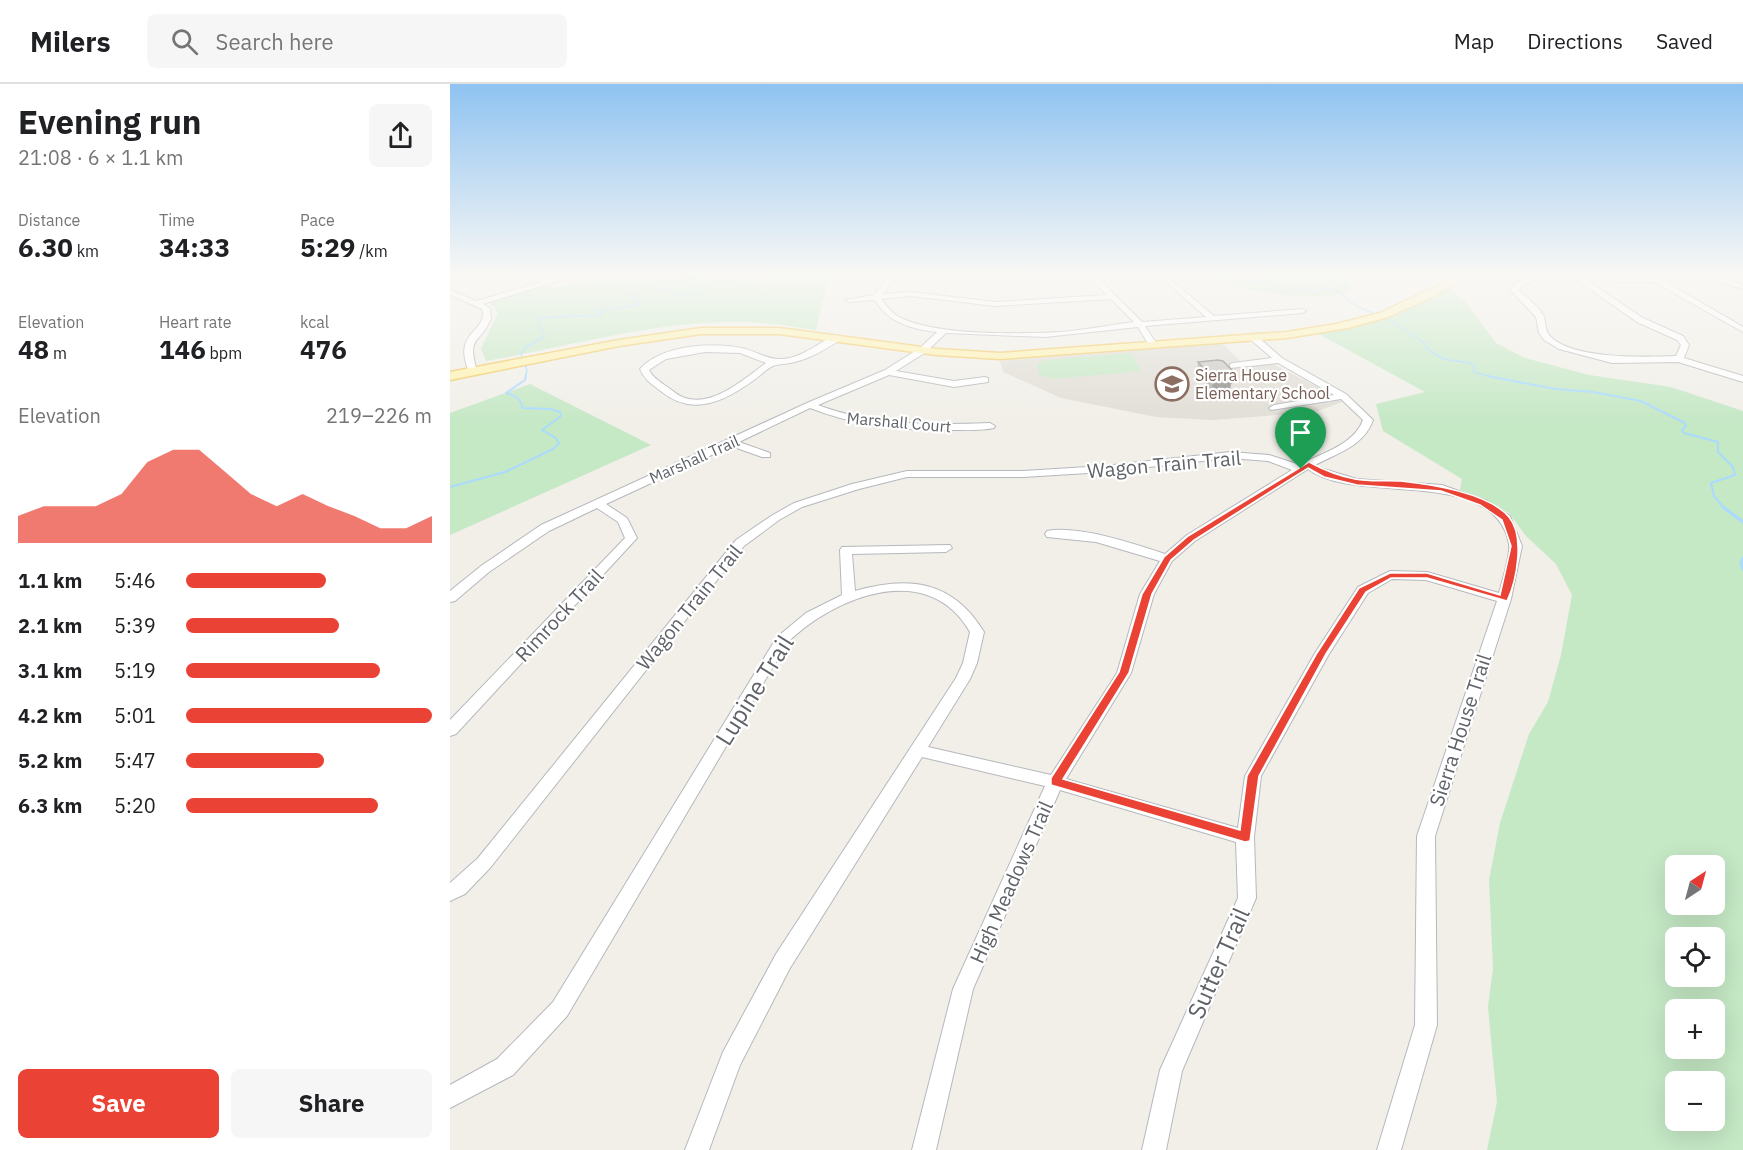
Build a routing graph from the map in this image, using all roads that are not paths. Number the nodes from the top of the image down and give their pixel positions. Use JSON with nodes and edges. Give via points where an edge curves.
{"nodes":[{"id":1,"x":486,"y":324,"type":"edge"},
{"id":2,"x":910,"y":324,"type":"edge"},
{"id":3,"x":1140,"y":324,"type":"junction"},
{"id":4,"x":1144,"y":324,"type":"edge"},
{"id":5,"x":1352,"y":324,"type":"edge"},
{"id":6,"x":1541,"y":324,"type":"edge"},
{"id":7,"x":1648,"y":324,"type":"edge"},
{"id":8,"x":944,"y":330,"type":"junction"},
{"id":9,"x":837,"y":338,"type":"junction"},
{"id":10,"x":1254,"y":338,"type":"junction"},
{"id":11,"x":1152,"y":344,"type":"junction"},
{"id":12,"x":923,"y":350,"type":"junction"},
{"id":13,"x":1678,"y":359,"type":"junction"},
{"id":14,"x":1280,"y":360,"type":"junction"},
{"id":15,"x":773,"y":362,"type":"junction"},
{"id":16,"x":1233,"y":366,"type":"dead end"},
{"id":17,"x":473,"y":372,"type":"junction"},
{"id":18,"x":888,"y":372,"type":"junction"},
{"id":19,"x":450,"y":376,"type":"edge"},
{"id":20,"x":1743,"y":379,"type":"edge"},
{"id":21,"x":986,"y":380,"type":"dead end"},
{"id":22,"x":1343,"y":396,"type":"junction"},
{"id":23,"x":810,"y":405,"type":"junction"},
{"id":24,"x":1274,"y":408,"type":"dead end"},
{"id":25,"x":990,"y":426,"type":"dead end"},
{"id":26,"x":731,"y":442,"type":"junction"},
{"id":27,"x":766,"y":455,"type":"dead end"},
{"id":28,"x":1305,"y":467,"type":"junction"},
{"id":29,"x":597,"y":503,"type":"junction"},
{"id":30,"x":1051,"y":534,"type":"dead end"},
{"id":31,"x":946,"y":548,"type":"dead end"},
{"id":32,"x":1167,"y":559,"type":"junction"},
{"id":33,"x":849,"y":596,"type":"junction"},
{"id":34,"x":450,"y":598,"type":"edge"},
{"id":35,"x":1504,"y":599,"type":"junction"},
{"id":36,"x":450,"y":730,"type":"edge"},
{"id":37,"x":917,"y":750,"type":"junction"},
{"id":38,"x":1055,"y":782,"type":"junction"},
{"id":39,"x":1245,"y":837,"type":"junction"},
{"id":40,"x":450,"y":893,"type":"edge"},
{"id":41,"x":450,"y":1096,"type":"edge"},
{"id":42,"x":697,"y":1150,"type":"edge"},
{"id":43,"x":924,"y":1150,"type":"edge"},
{"id":44,"x":1154,"y":1150,"type":"edge"},
{"id":45,"x":1389,"y":1150,"type":"edge"}],
"edges":[{"from":1,"to":17,"type":"street","via":[[469,342],[467,350]]},
{"from":2,"to":8,"type":"street"},
{"from":3,"to":4,"type":"street"},
{"from":3,"to":8,"type":"street","via":[[1060,334]]},
{"from":3,"to":11,"type":"street"},
{"from":5,"to":10,"type":"main road"},
{"from":6,"to":13,"type":"street","via":[[1543,333],[1553,343],[1584,354],[1612,360]]},
{"from":7,"to":13,"type":"street","via":[[1680,338],[1685,345]]},
{"from":8,"to":12,"type":"street","name":"Marshall Trail"},
{"from":9,"to":12,"type":"main road"},
{"from":9,"to":15,"type":"street","via":[[803,357]]},
{"from":9,"to":17,"type":"main road","via":[[778,331],[702,331]]},
{"from":10,"to":11,"type":"main road"},
{"from":10,"to":14,"type":"street","name":"High Meadows Trail"},
{"from":11,"to":12,"type":"main road","via":[[1017,355]]},
{"from":12,"to":18,"type":"street","name":"Marshall Trail"},
{"from":13,"to":20,"type":"street"},
{"from":14,"to":16,"type":"street"},
{"from":14,"to":22,"type":"street","name":"High Meadows Trail"},
{"from":15,"to":15,"type":"street","via":[[724,349],[670,355],[650,362],[644,369],[645,374],[688,405],[735,390]]},
{"from":17,"to":19,"type":"main road"},
{"from":18,"to":21,"type":"street","via":[[954,384]]},
{"from":18,"to":23,"type":"street","name":"Marshall Trail"},
{"from":22,"to":24,"type":"street"},
{"from":22,"to":28,"type":"street","name":"High Meadows Trail","via":[[1368,420],[1364,431],[1353,442]]},
{"from":23,"to":25,"type":"street","name":"Marshall Court","via":[[829,414],[899,425]]},
{"from":23,"to":26,"type":"street","name":"Marshall Trail"},
{"from":26,"to":27,"type":"street"},
{"from":26,"to":29,"type":"street","name":"Marshall Trail"},
{"from":28,"to":32,"type":"street","name":"High Meadows Trail","via":[[1191,538]]},
{"from":28,"to":35,"type":"street","name":"Sierra House Trail","via":[[1357,482],[1442,489],[1483,503],[1506,518],[1516,546]]},
{"from":28,"to":40,"type":"street","name":"Wagon Train Trail","via":[[1269,458],[1230,455],[1023,474],[907,474],[798,505],[740,543],[484,863]]},
{"from":29,"to":34,"type":"street","name":"Marshall Trail","via":[[544,528]]},
{"from":29,"to":36,"type":"street","name":"Rimrock Trail","via":[[623,520],[632,538]]},
{"from":30,"to":32,"type":"street","via":[[1124,544]]},
{"from":31,"to":33,"type":"street","via":[[846,550]]},
{"from":32,"to":38,"type":"street","name":"High Meadows Trail","via":[[1147,594],[1124,673]]},
{"from":33,"to":37,"type":"street","name":"Lupine Trail","via":[[881,589],[928,590],[957,605],[977,632],[963,679]]},
{"from":33,"to":41,"type":"street","name":"Lupine Trail","via":[[794,626],[782,640],[560,1009],[505,1067]]},
{"from":35,"to":39,"type":"street","name":"Sutter Trail","via":[[1427,576],[1390,575],[1363,590],[1322,653],[1253,776]]},
{"from":35,"to":45,"type":"street","name":"Sierra House Trail","via":[[1425,836],[1426,1025]]},
{"from":37,"to":38,"type":"street"},
{"from":37,"to":42,"type":"street","name":"Lupine Trail","via":[[783,961],[730,1059]]},
{"from":38,"to":39,"type":"street"},
{"from":38,"to":43,"type":"street","name":"High Meadows Trail","via":[[963,989]]},
{"from":39,"to":44,"type":"street","name":"Sutter Trail","via":[[1247,898],[1171,1070]]}]}
